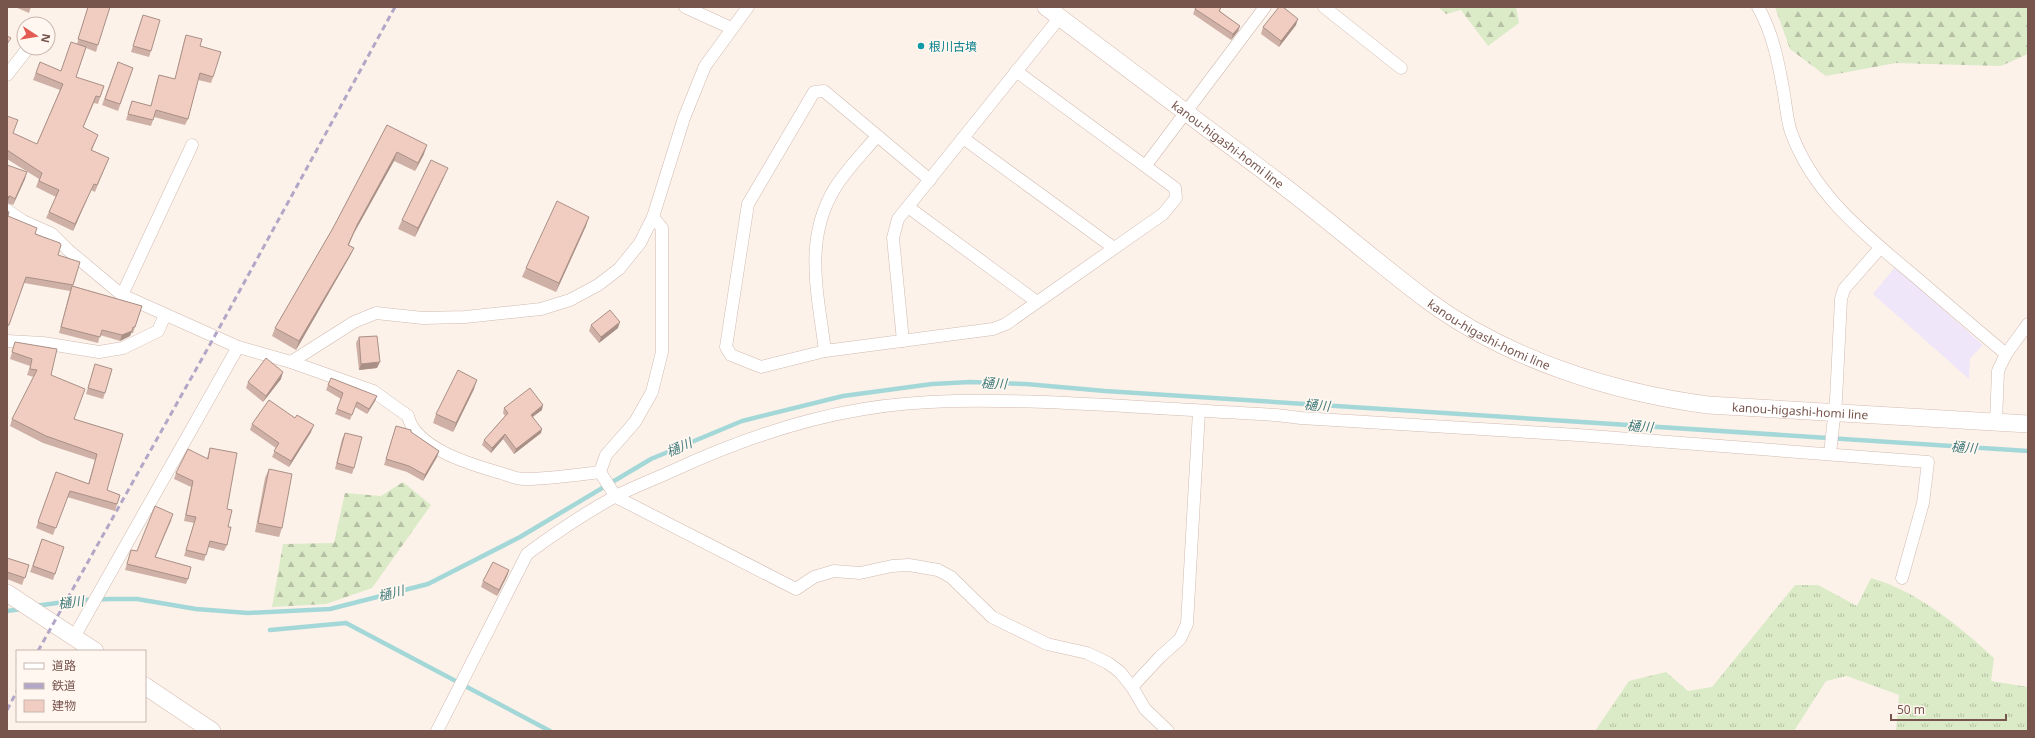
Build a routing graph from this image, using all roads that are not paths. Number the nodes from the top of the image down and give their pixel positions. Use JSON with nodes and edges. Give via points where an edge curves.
{"nodes":[{"id":1,"x":685,"y":7,"type":"edge"},
{"id":2,"x":748,"y":7,"type":"edge"},
{"id":3,"x":1265,"y":7,"type":"edge"},
{"id":4,"x":1324,"y":7,"type":"edge"},
{"id":5,"x":1758,"y":7,"type":"edge"},
{"id":6,"x":1053,"y":12,"type":"edge"},
{"id":7,"x":731,"y":28,"type":"junction"},
{"id":8,"x":22,"y":56,"type":"edge"},
{"id":9,"x":1401,"y":68,"type":"dead end"},
{"id":10,"x":1016,"y":71,"type":"junction"},
{"id":11,"x":7,"y":75,"type":"edge"},
{"id":12,"x":1185,"y":111,"type":"junction"},
{"id":13,"x":877,"y":136,"type":"junction"},
{"id":14,"x":963,"y":138,"type":"junction"},
{"id":15,"x":192,"y":144,"type":"dead end"},
{"id":16,"x":1146,"y":165,"type":"junction"},
{"id":17,"x":930,"y":180,"type":"junction"},
{"id":18,"x":908,"y":207,"type":"junction"},
{"id":19,"x":7,"y":210,"type":"edge"},
{"id":20,"x":653,"y":217,"type":"junction"},
{"id":21,"x":1114,"y":248,"type":"junction"},
{"id":22,"x":1880,"y":248,"type":"junction"},
{"id":23,"x":122,"y":295,"type":"junction"},
{"id":24,"x":1037,"y":302,"type":"junction"},
{"id":25,"x":165,"y":315,"type":"junction"},
{"id":26,"x":2028,"y":324,"type":"edge"},
{"id":27,"x":903,"y":340,"type":"junction"},
{"id":28,"x":7,"y":341,"type":"edge"},
{"id":29,"x":238,"y":347,"type":"junction"},
{"id":30,"x":825,"y":351,"type":"junction"},
{"id":31,"x":2006,"y":354,"type":"junction"},
{"id":32,"x":291,"y":362,"type":"junction"},
{"id":33,"x":1199,"y":411,"type":"junction"},
{"id":34,"x":1834,"y":417,"type":"junction"},
{"id":35,"x":1996,"y":422,"type":"junction"},
{"id":36,"x":2028,"y":424,"type":"edge"},
{"id":37,"x":1830,"y":453,"type":"junction"},
{"id":38,"x":601,"y":474,"type":"junction"},
{"id":39,"x":615,"y":495,"type":"junction"},
{"id":40,"x":1902,"y":578,"type":"dead end"},
{"id":41,"x":10,"y":595,"type":"edge"},
{"id":42,"x":74,"y":636,"type":"junction"},
{"id":43,"x":94,"y":650,"type":"edge"},
{"id":44,"x":146,"y":687,"type":"edge"},
{"id":45,"x":1132,"y":687,"type":"junction"},
{"id":46,"x":205,"y":729,"type":"edge"},
{"id":47,"x":437,"y":731,"type":"edge"},
{"id":48,"x":1168,"y":731,"type":"edge"}],
"edges":[{"from":1,"to":7,"type":"street"},
{"from":2,"to":7,"type":"street"},
{"from":3,"to":12,"type":"street"},
{"from":4,"to":9,"type":"street"},
{"from":5,"to":22,"type":"street","via":[[1766,23],[1781,75],[1791,131],[1802,157],[1832,202]]},
{"from":6,"to":10,"type":"street"},
{"from":6,"to":12,"type":"main road","name":"kanou-higashi-homi line"},
{"from":7,"to":20,"type":"street","via":[[705,66],[684,118]]},
{"from":8,"to":11,"type":"street"},
{"from":10,"to":14,"type":"street"},
{"from":10,"to":16,"type":"street"},
{"from":12,"to":16,"type":"street"},
{"from":12,"to":34,"type":"main road","name":"kanou-higashi-homi line","via":[[1322,215],[1428,300],[1483,334],[1537,360],[1598,382],[1678,401]]},
{"from":13,"to":17,"type":"street"},
{"from":13,"to":30,"type":"street","via":[[836,186],[824,206],[819,223],[815,246],[816,277]]},
{"from":13,"to":30,"type":"street","via":[[824,91],[814,92],[748,204],[726,347],[731,355],[761,367]]},
{"from":14,"to":17,"type":"street"},
{"from":14,"to":21,"type":"street"},
{"from":15,"to":23,"type":"street"},
{"from":16,"to":21,"type":"street","via":[[1175,188],[1176,198],[1163,214]]},
{"from":17,"to":18,"type":"street"},
{"from":18,"to":24,"type":"street"},
{"from":18,"to":27,"type":"street","via":[[898,219],[893,238]]},
{"from":19,"to":23,"type":"street","via":[[22,221],[52,234]]},
{"from":20,"to":32,"type":"street","via":[[640,243],[619,269],[598,285],[570,300],[541,309],[466,317],[423,318],[376,314],[354,322]]},
{"from":20,"to":38,"type":"street","via":[[662,228],[662,352],[652,392],[635,422],[606,455]]},
{"from":21,"to":24,"type":"street"},
{"from":22,"to":31,"type":"street"},
{"from":22,"to":34,"type":"street","via":[[1844,289],[1841,299]]},
{"from":23,"to":25,"type":"street"},
{"from":24,"to":27,"type":"street","via":[[1006,324],[993,329]]},
{"from":25,"to":28,"type":"street","via":[[158,331],[123,348],[99,352],[43,343]]},
{"from":25,"to":29,"type":"street"},
{"from":26,"to":31,"type":"street"},
{"from":27,"to":30,"type":"street"},
{"from":29,"to":32,"type":"street"},
{"from":29,"to":42,"type":"street"},
{"from":31,"to":35,"type":"street","via":[[1998,371]]},
{"from":32,"to":38,"type":"street","via":[[373,390],[408,416],[409,422],[427,442],[458,460],[522,479]]},
{"from":33,"to":37,"type":"street","via":[[1578,434]]},
{"from":33,"to":39,"type":"street","via":[[991,400],[864,409],[743,440]]},
{"from":33,"to":45,"type":"street","via":[[1188,624],[1180,639]]},
{"from":34,"to":35,"type":"main road","name":"kanou-higashi-homi line"},
{"from":34,"to":37,"type":"street"},
{"from":35,"to":36,"type":"main road","name":"kanou-higashi-homi line"},
{"from":37,"to":40,"type":"street","via":[[1928,462],[1923,503]]},
{"from":38,"to":39,"type":"street"},
{"from":39,"to":45,"type":"street","via":[[796,589],[814,577],[834,571],[860,573],[910,565],[938,570],[951,577],[992,617],[1047,644],[1088,653],[1120,672]]},
{"from":39,"to":47,"type":"street","via":[[527,554]]},
{"from":41,"to":42,"type":"main road"},
{"from":42,"to":43,"type":"main road"},
{"from":44,"to":46,"type":"main road"},
{"from":45,"to":48,"type":"street","via":[[1145,710]]}]}
